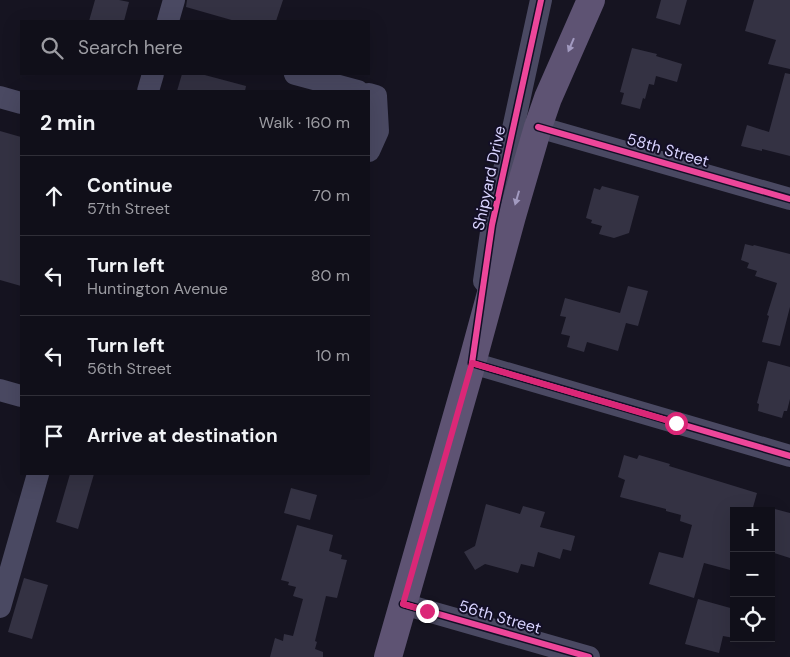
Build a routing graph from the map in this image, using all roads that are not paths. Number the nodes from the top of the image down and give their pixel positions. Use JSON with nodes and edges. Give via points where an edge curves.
{"nodes":[{"id":1,"x":174,"y":0,"type":"edge"},
{"id":2,"x":541,"y":0,"type":"edge"},
{"id":3,"x":590,"y":0,"type":"edge"},
{"id":4,"x":168,"y":20,"type":"edge"},
{"id":5,"x":153,"y":75,"type":"edge"},
{"id":6,"x":299,"y":75,"type":"edge"},
{"id":7,"x":148,"y":90,"type":"edge"},
{"id":8,"x":354,"y":90,"type":"edge"},
{"id":9,"x":370,"y":94,"type":"edge"},
{"id":10,"x":0,"y":97,"type":"edge"},
{"id":11,"x":20,"y":103,"type":"edge"},
{"id":12,"x":538,"y":127,"type":"junction"},
{"id":13,"x":370,"y":149,"type":"edge"},
{"id":14,"x":790,"y":198,"type":"edge"},
{"id":15,"x":472,"y":363,"type":"junction"},
{"id":16,"x":0,"y":390,"type":"edge"},
{"id":17,"x":20,"y":396,"type":"edge"},
{"id":18,"x":790,"y":456,"type":"edge"},
{"id":19,"x":38,"y":475,"type":"edge"},
{"id":20,"x":403,"y":604,"type":"junction"},
{"id":21,"x":0,"y":607,"type":"edge"},
{"id":22,"x":388,"y":657,"type":"edge"},
{"id":23,"x":589,"y":657,"type":"edge"}],
"edges":[{"from":1,"to":4,"type":"street"},
{"from":2,"to":15,"type":"street","name":"Shipyard Drive","via":[[492,225]]},
{"from":3,"to":12,"type":"main road","one_way":true},
{"from":5,"to":7,"type":"street"},
{"from":6,"to":8,"type":"street"},
{"from":9,"to":13,"type":"street","via":[[376,96],[378,131]]},
{"from":10,"to":11,"type":"street"},
{"from":12,"to":14,"type":"street","name":"58th Street"},
{"from":12,"to":15,"type":"main road","one_way":true},
{"from":15,"to":18,"type":"street"},
{"from":15,"to":20,"type":"main road"},
{"from":16,"to":17,"type":"street"},
{"from":19,"to":21,"type":"street"},
{"from":20,"to":22,"type":"main road"},
{"from":20,"to":23,"type":"street","name":"56th Street"}]}
